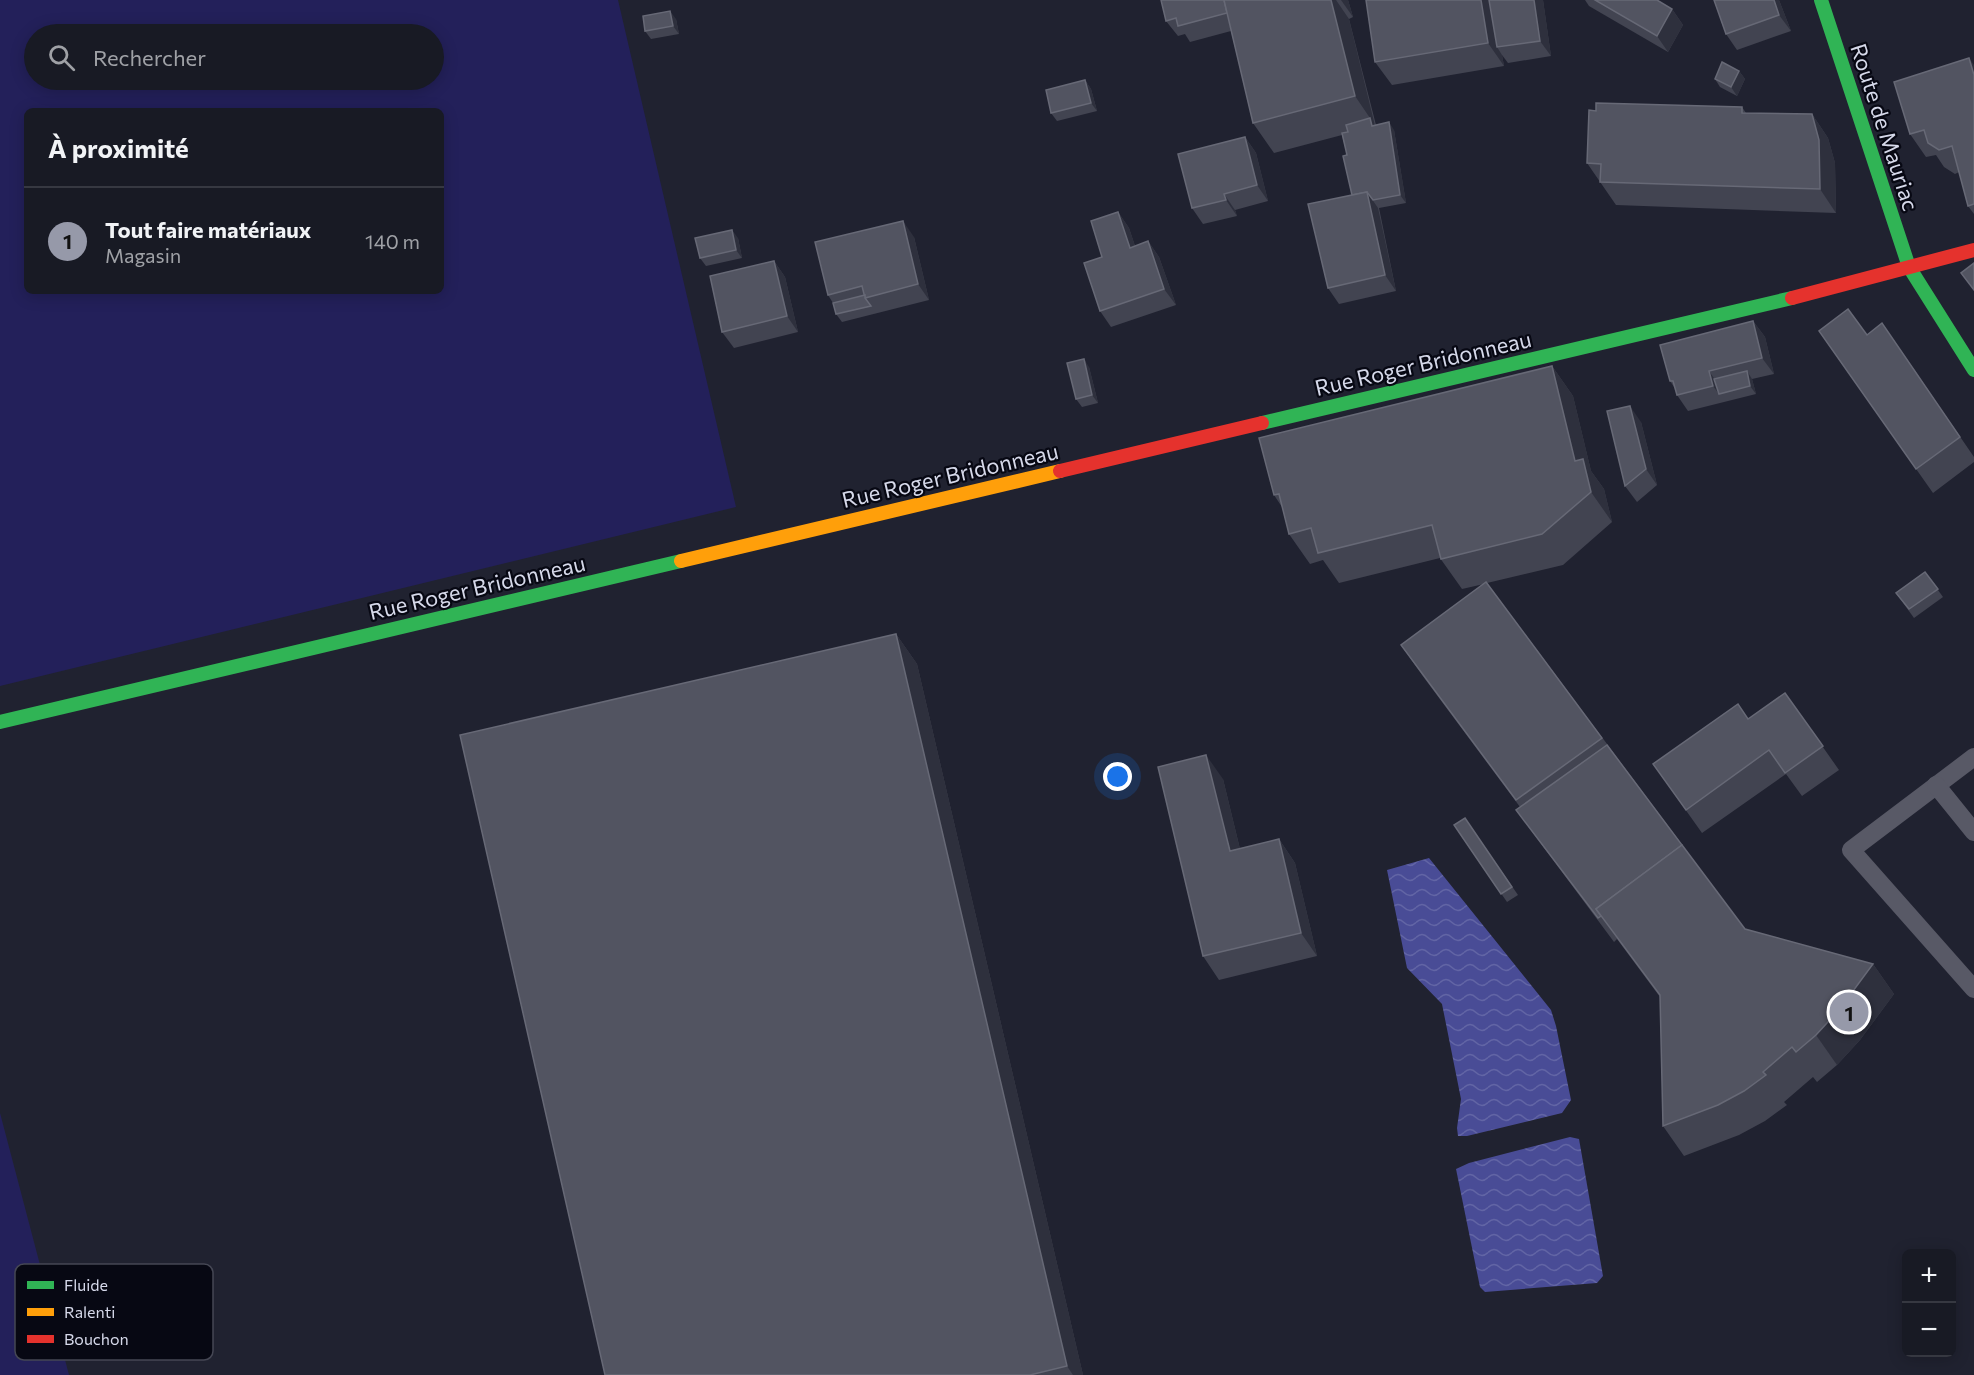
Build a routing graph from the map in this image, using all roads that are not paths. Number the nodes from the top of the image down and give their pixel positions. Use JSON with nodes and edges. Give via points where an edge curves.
{"nodes":[{"id":1,"x":1821,"y":0,"type":"edge"},
{"id":2,"x":1974,"y":250,"type":"edge"},
{"id":3,"x":1909,"y":267,"type":"junction"},
{"id":4,"x":1974,"y":370,"type":"edge"},
{"id":5,"x":0,"y":722,"type":"edge"},
{"id":6,"x":1974,"y":757,"type":"edge"},
{"id":7,"x":1936,"y":785,"type":"junction"},
{"id":8,"x":1974,"y":832,"type":"edge"},
{"id":9,"x":1974,"y":989,"type":"edge"}],
"edges":[{"from":1,"to":3,"type":"street","name":"Route de Mauriac"},
{"from":2,"to":3,"type":"street","name":"Rue Roger Bridonneau"},
{"from":3,"to":4,"type":"street","name":"Route de Mauriac"},
{"from":3,"to":5,"type":"street","name":"Rue Roger Bridonneau"},
{"from":6,"to":7,"type":"lane"},
{"from":7,"to":8,"type":"lane"},
{"from":7,"to":9,"type":"lane","via":[[1851,850]]}]}
